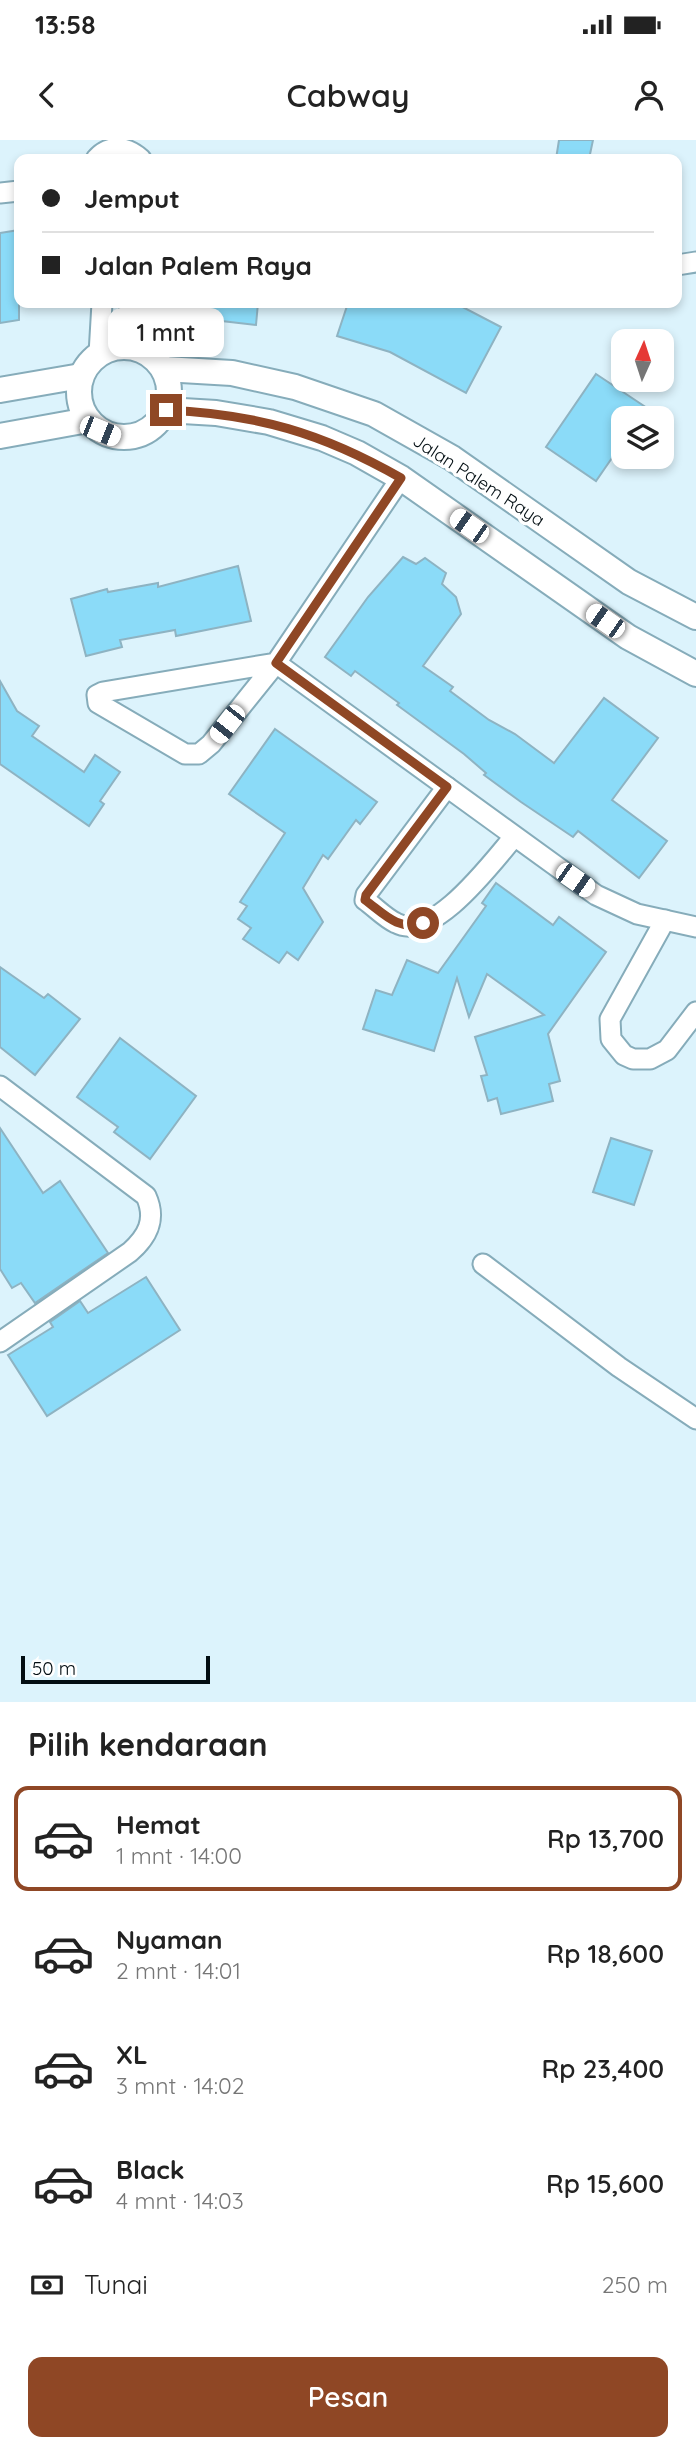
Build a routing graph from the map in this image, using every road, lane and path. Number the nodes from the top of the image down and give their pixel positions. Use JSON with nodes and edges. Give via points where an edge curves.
{"nodes":[{"id":1,"x":124,"y":144,"type":"edge"},
{"id":2,"x":102,"y":154,"type":"edge"},
{"id":3,"x":102,"y":308,"type":"edge"},
{"id":4,"x":130,"y":308,"type":"edge"},
{"id":5,"x":127,"y":347,"type":"junction"},
{"id":6,"x":99,"y":354,"type":"junction"},
{"id":7,"x":164,"y":369,"type":"junction"},
{"id":8,"x":81,"y":376,"type":"junction"},
{"id":9,"x":0,"y":390,"type":"edge"},
{"id":10,"x":166,"y":410,"type":"junction"},
{"id":11,"x":88,"y":420,"type":"junction"},
{"id":12,"x":0,"y":436,"type":"edge"},
{"id":13,"x":401,"y":478,"type":"junction"},
{"id":14,"x":696,"y":617,"type":"edge"},
{"id":15,"x":276,"y":663,"type":"junction"},
{"id":16,"x":696,"y":674,"type":"edge"},
{"id":17,"x":447,"y":787,"type":"junction"},
{"id":18,"x":514,"y":837,"type":"junction"},
{"id":19,"x":665,"y":920,"type":"junction"},
{"id":20,"x":696,"y":928,"type":"edge"},
{"id":21,"x":696,"y":1012,"type":"edge"},
{"id":22,"x":0,"y":1086,"type":"edge"},
{"id":23,"x":483,"y":1264,"type":"dead end"},
{"id":24,"x":0,"y":1342,"type":"edge"},
{"id":25,"x":696,"y":1419,"type":"edge"}],
"edges":[{"from":1,"to":2,"type":"street"},
{"from":3,"to":6,"type":"street"},
{"from":4,"to":5,"type":"street"},
{"from":5,"to":6,"type":"street"},
{"from":5,"to":7,"type":"street","via":[[142,350]]},
{"from":6,"to":8,"type":"street"},
{"from":7,"to":10,"type":"street","via":[[170,396]]},
{"from":7,"to":14,"type":"street","name":"Jalan Palem Raya","via":[[232,373],[270,381],[374,414],[452,458],[629,582]]},
{"from":8,"to":9,"type":"street"},
{"from":8,"to":11,"type":"street","via":[[78,392]]},
{"from":10,"to":11,"type":"street","via":[[158,423],[130,437],[107,434]]},
{"from":10,"to":13,"type":"street","via":[[268,422],[322,438]]},
{"from":11,"to":12,"type":"street"},
{"from":13,"to":15,"type":"street"},
{"from":13,"to":16,"type":"street","via":[[628,637]]},
{"from":15,"to":15,"type":"street","via":[[199,754],[185,754],[98,704],[97,695],[103,692]]},
{"from":15,"to":17,"type":"street"},
{"from":17,"to":18,"type":"street"},
{"from":17,"to":18,"type":"street","via":[[365,900],[396,923],[415,925],[448,909]]},
{"from":18,"to":19,"type":"street","via":[[596,895],[637,914]]},
{"from":19,"to":20,"type":"street"},
{"from":19,"to":21,"type":"street","via":[[610,1019],[611,1040],[624,1055],[650,1059],[667,1049]]},
{"from":22,"to":24,"type":"street","via":[[146,1196],[151,1217],[142,1241],[130,1252]]},
{"from":23,"to":25,"type":"street"}]}
